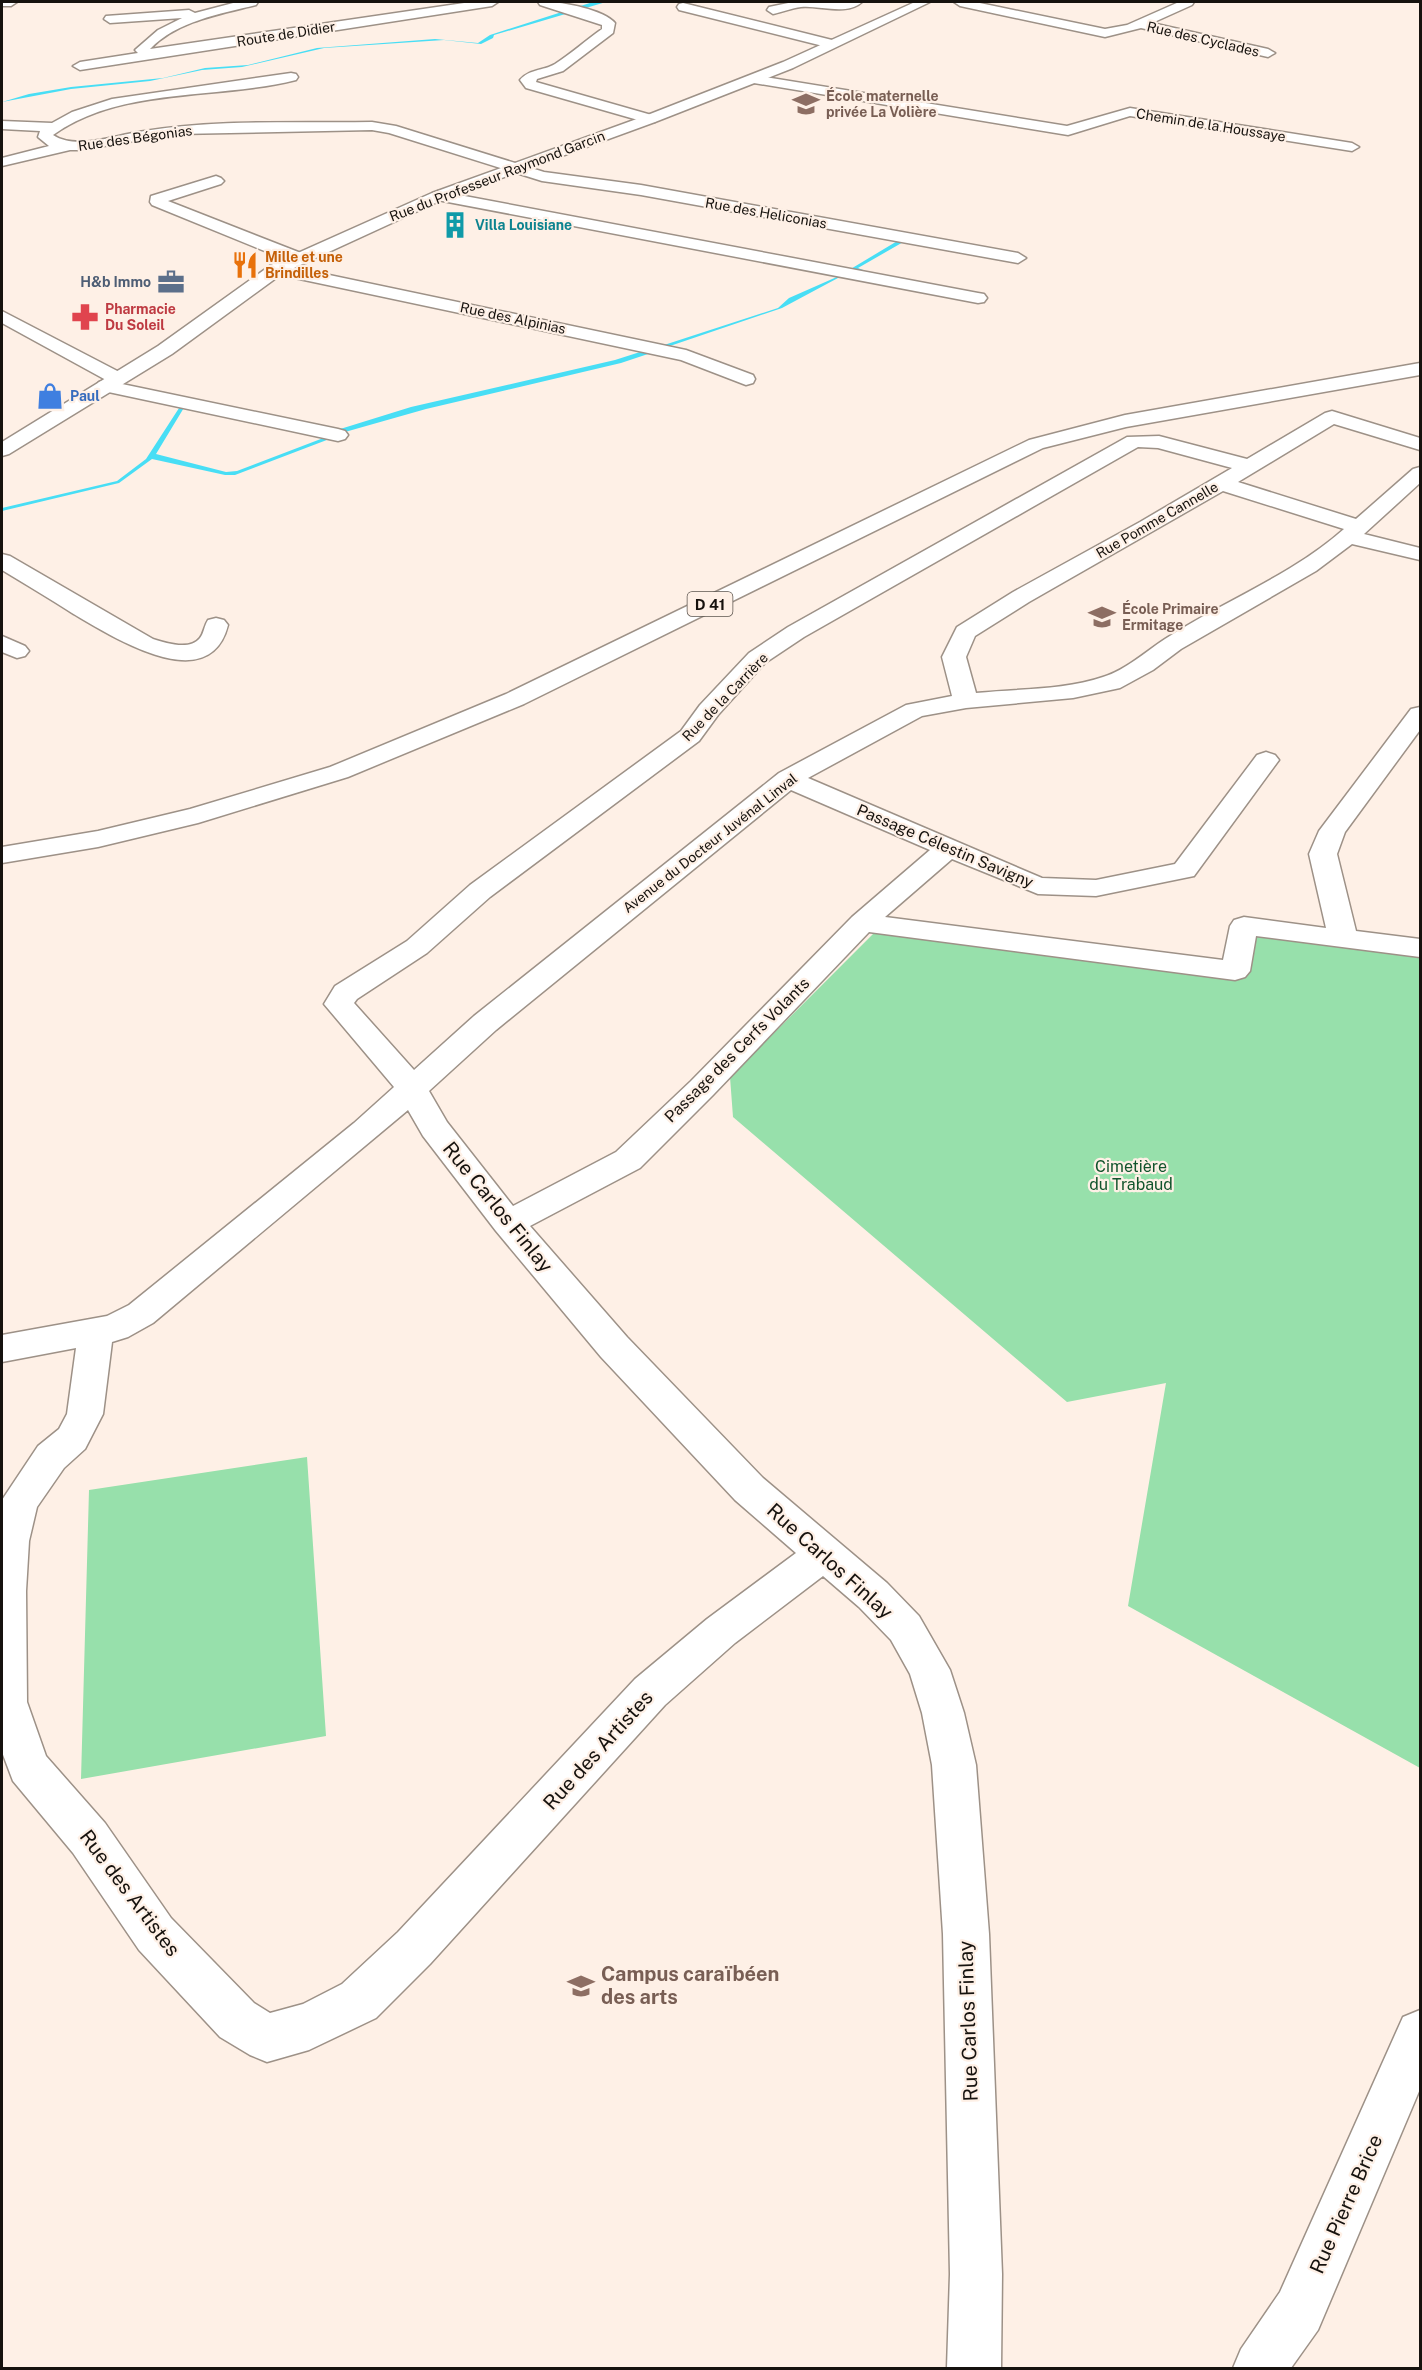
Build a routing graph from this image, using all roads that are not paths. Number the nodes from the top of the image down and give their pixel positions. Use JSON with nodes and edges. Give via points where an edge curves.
{"nodes":[{"id":1,"x":2,"y":2,"type":"edge"},
{"id":2,"x":11,"y":2,"type":"edge"},
{"id":3,"x":252,"y":2,"type":"edge"},
{"id":4,"x":492,"y":2,"type":"edge"},
{"id":5,"x":544,"y":2,"type":"edge"},
{"id":6,"x":801,"y":2,"type":"edge"},
{"id":7,"x":856,"y":2,"type":"edge"},
{"id":8,"x":924,"y":2,"type":"edge"},
{"id":9,"x":960,"y":2,"type":"edge"},
{"id":10,"x":1188,"y":2,"type":"edge"},
{"id":11,"x":683,"y":7,"type":"dead end"},
{"id":12,"x":773,"y":10,"type":"dead end"},
{"id":13,"x":212,"y":12,"type":"junction"},
{"id":14,"x":110,"y":19,"type":"dead end"},
{"id":15,"x":1138,"y":24,"type":"junction"},
{"id":16,"x":149,"y":40,"type":"junction"},
{"id":17,"x":831,"y":44,"type":"junction"},
{"id":18,"x":197,"y":48,"type":"junction"},
{"id":19,"x":1268,"y":53,"type":"dead end"},
{"id":20,"x":153,"y":54,"type":"junction"},
{"id":21,"x":80,"y":66,"type":"dead end"},
{"id":22,"x":291,"y":77,"type":"dead end"},
{"id":23,"x":753,"y":80,"type":"junction"},
{"id":24,"x":650,"y":119,"type":"junction"},
{"id":25,"x":2,"y":125,"type":"edge"},
{"id":26,"x":54,"y":127,"type":"junction"},
{"id":27,"x":68,"y":146,"type":"junction"},
{"id":28,"x":1352,"y":147,"type":"dead end"},
{"id":29,"x":2,"y":162,"type":"edge"},
{"id":30,"x":514,"y":168,"type":"junction"},
{"id":31,"x":216,"y":180,"type":"dead end"},
{"id":32,"x":438,"y":196,"type":"junction"},
{"id":33,"x":1018,"y":258,"type":"dead end"},
{"id":34,"x":300,"y":259,"type":"junction"},
{"id":35,"x":277,"y":269,"type":"junction"},
{"id":36,"x":978,"y":298,"type":"dead end"},
{"id":37,"x":2,"y":316,"type":"edge"},
{"id":38,"x":1420,"y":358,"type":"edge"},
{"id":39,"x":1420,"y":369,"type":"edge"},
{"id":40,"x":746,"y":379,"type":"dead end"},
{"id":41,"x":112,"y":382,"type":"junction"},
{"id":42,"x":338,"y":435,"type":"dead end"},
{"id":43,"x":1420,"y":444,"type":"edge"},
{"id":44,"x":2,"y":450,"type":"edge"},
{"id":45,"x":1249,"y":466,"type":"junction"},
{"id":46,"x":1420,"y":473,"type":"edge"},
{"id":47,"x":1219,"y":483,"type":"junction"},
{"id":48,"x":1354,"y":532,"type":"junction"},
{"id":49,"x":1420,"y":554,"type":"edge"},
{"id":50,"x":2,"y":561,"type":"edge"},
{"id":51,"x":216,"y":625,"type":"dead end"},
{"id":52,"x":966,"y":701,"type":"junction"},
{"id":53,"x":1419,"y":720,"type":"edge"},
{"id":54,"x":1266,"y":760,"type":"dead end"},
{"id":55,"x":788,"y":779,"type":"junction"},
{"id":56,"x":2,"y":837,"type":"edge"},
{"id":57,"x":947,"y":849,"type":"junction"},
{"id":58,"x":2,"y":855,"type":"edge"},
{"id":59,"x":862,"y":923,"type":"junction"},
{"id":60,"x":1343,"y":938,"type":"junction"},
{"id":61,"x":1420,"y":948,"type":"edge"},
{"id":62,"x":339,"y":1004,"type":"joint"},
{"id":63,"x":411,"y":1087,"type":"junction"},
{"id":64,"x":508,"y":1223,"type":"junction"},
{"id":65,"x":96,"y":1331,"type":"junction"},
{"id":66,"x":2,"y":1348,"type":"edge"},
{"id":67,"x":825,"y":1552,"type":"junction"},
{"id":68,"x":1420,"y":2034,"type":"edge"},
{"id":69,"x":974,"y":2368,"type":"edge"},
{"id":70,"x":1260,"y":2368,"type":"edge"}],
"edges":[{"from":1,"to":2,"type":"main road"},
{"from":3,"to":13,"type":"main road"},
{"from":4,"to":18,"type":"main road","name":"Route de Didier"},
{"from":5,"to":24,"type":"main road","via":[[609,23],[608,30],[558,68],[532,76],[527,80],[531,85]]},
{"from":6,"to":7,"type":"main road","via":[[827,6]]},
{"from":6,"to":12,"type":"main road"},
{"from":8,"to":17,"type":"main road","name":"Rue du Professeur Raymond Garcin"},
{"from":9,"to":15,"type":"main road","name":"Rue des Cyclades","via":[[1105,33]]},
{"from":10,"to":15,"type":"main road","name":"Rue des Cyclades"},
{"from":11,"to":17,"type":"main road"},
{"from":13,"to":14,"type":"main road"},
{"from":13,"to":16,"type":"main road"},
{"from":15,"to":19,"type":"main road","name":"Rue des Cyclades"},
{"from":16,"to":18,"type":"main road"},
{"from":16,"to":20,"type":"main road","via":[[142,50]]},
{"from":17,"to":23,"type":"main road","name":"Rue du Professeur Raymond Garcin"},
{"from":18,"to":20,"type":"main road","name":"Route de Didier"},
{"from":20,"to":21,"type":"main road","name":"Route de Didier"},
{"from":22,"to":26,"type":"main road","name":"Rue des Bégonias","via":[[125,101],[83,112]]},
{"from":23,"to":24,"type":"main road","name":"Rue du Professeur Raymond Garcin"},
{"from":23,"to":28,"type":"main road","name":"Chemin de la Houssaye","via":[[1068,131],[1130,112]]},
{"from":24,"to":30,"type":"main road","name":"Rue du Professeur Raymond Garcin"},
{"from":25,"to":26,"type":"main road"},
{"from":26,"to":27,"type":"main road","name":"Rue des Bégonias","via":[[45,137]]},
{"from":27,"to":29,"type":"main road"},
{"from":27,"to":30,"type":"main road","name":"Rue des Bégonias","via":[[177,130],[372,126]]},
{"from":30,"to":32,"type":"main road","name":"Rue du Professeur Raymond Garcin"},
{"from":30,"to":33,"type":"main road","name":"Rue des Heliconias","via":[[579,183],[641,190]]},
{"from":31,"to":34,"type":"main road","via":[[157,199],[158,202]]},
{"from":32,"to":34,"type":"main road","name":"Rue du Professeur Raymond Garcin"},
{"from":32,"to":36,"type":"main road"},
{"from":34,"to":35,"type":"main road","name":"Rue du Professeur Raymond Garcin"},
{"from":35,"to":40,"type":"main road","name":"Rue des Alpinias","via":[[686,356]]},
{"from":35,"to":41,"type":"main road","name":"Rue du Professeur Raymond Garcin"},
{"from":37,"to":41,"type":"main road"},
{"from":38,"to":56,"type":"main road","number":"D 41","via":[[1163,404],[1032,433],[975,455],[674,603],[380,738],[252,783],[98,820]]},
{"from":39,"to":58,"type":"main road","number":"D 41","via":[[1125,421],[1036,444],[515,699],[339,772],[198,815],[98,839]]},
{"from":41,"to":42,"type":"main road"},
{"from":41,"to":44,"type":"main road","name":"Rue du Professeur Raymond Garcin"},
{"from":43,"to":45,"type":"main road","name":"Rue Pomme Cannelle","via":[[1332,417]]},
{"from":45,"to":47,"type":"main road","name":"Rue Pomme Cannelle"},
{"from":45,"to":62,"type":"main road","name":"Rue de la Carrière","via":[[1159,442],[1134,441],[796,632],[758,658],[690,736],[480,891],[417,947],[345,993]]},
{"from":46,"to":48,"type":"main road","name":"Avenue du Docteur Juvénal Linval"},
{"from":47,"to":48,"type":"main road"},
{"from":47,"to":52,"type":"main road","name":"Rue Pomme Cannelle","via":[[965,632],[954,657]]},
{"from":48,"to":49,"type":"main road"},
{"from":48,"to":52,"type":"main road","name":"Avenue du Docteur Juvénal Linval","via":[[1308,566],[1111,683],[1073,691]]},
{"from":50,"to":51,"type":"main road","via":[[154,649],[184,653],[198,649],[210,643]]},
{"from":52,"to":55,"type":"main road","name":"Avenue du Docteur Juvénal Linval","via":[[915,710]]},
{"from":53,"to":60,"type":"main road","via":[[1332,831],[1323,854]]},
{"from":54,"to":57,"type":"main road","name":"Passage Célestin Savigny","via":[[1184,870],[1096,888],[1038,886]]},
{"from":55,"to":57,"type":"main road","name":"Passage Célestin Savigny"},
{"from":55,"to":63,"type":"main road","name":"Avenue du Docteur Juvénal Linval"},
{"from":57,"to":59,"type":"main road","name":"Passage des Cerfs Volants"},
{"from":59,"to":60,"type":"main road","via":[[1234,971],[1244,926]]},
{"from":59,"to":64,"type":"main road","name":"Passage des Cerfs Volants","via":[[628,1160]]},
{"from":60,"to":61,"type":"main road"},
{"from":62,"to":63,"type":"main road","name":"Rue Carlos Finlay"},
{"from":63,"to":64,"type":"main road","name":"Rue Carlos Finlay","via":[[434,1128]]},
{"from":63,"to":65,"type":"main road","name":"Avenue du Docteur Juvénal Linval","via":[[365,1131],[141,1314],[121,1325]]},
{"from":64,"to":67,"type":"main road","name":"Rue Carlos Finlay","via":[[614,1347],[748,1489]]},
{"from":65,"to":66,"type":"main road","name":"Avenue du Docteur Juvénal Linval"},
{"from":65,"to":67,"type":"main road","name":"Rue des Artistes","via":[[85,1414],[72,1439],[51,1457],[19,1503],[9,1541],[6,1702],[28,1767],[89,1838],[155,1934],[237,2020],[267,2038],[309,2026],[359,2001],[422,1940],[651,1692],[721,1631]]},
{"from":67,"to":69,"type":"main road","name":"Rue Carlos Finlay","via":[[904,1628],[929,1670],[954,1765],[966,1934],[976,2274]]},
{"from":68,"to":70,"type":"main road","name":"Rue Pierre Brice","via":[[1299,2311]]}]}
